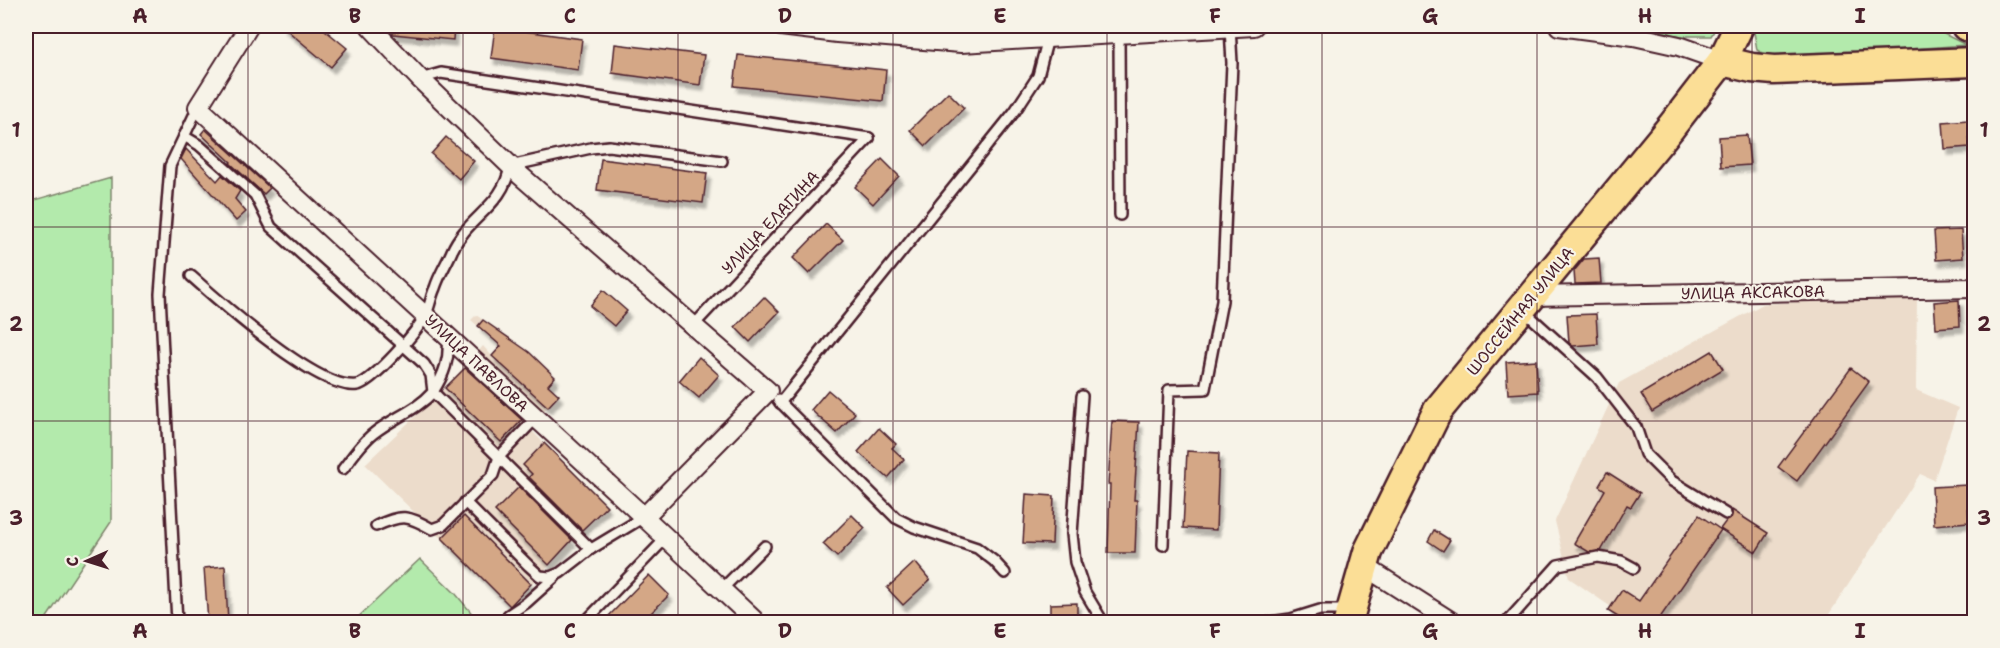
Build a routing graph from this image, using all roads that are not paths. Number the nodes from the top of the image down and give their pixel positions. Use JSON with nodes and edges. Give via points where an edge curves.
{"nodes":[{"id":1,"x":249,"y":26,"type":"edge"},
{"id":2,"x":370,"y":26,"type":"edge"},
{"id":3,"x":781,"y":26,"type":"edge"},
{"id":4,"x":1230,"y":26,"type":"edge"},
{"id":5,"x":1254,"y":26,"type":"edge"},
{"id":6,"x":1559,"y":26,"type":"edge"},
{"id":7,"x":1739,"y":26,"type":"edge"},
{"id":8,"x":1966,"y":26,"type":"edge"},
{"id":9,"x":837,"y":29,"type":"edge"},
{"id":10,"x":1974,"y":29,"type":"edge"},
{"id":11,"x":1119,"y":34,"type":"junction"},
{"id":12,"x":389,"y":35,"type":"edge"},
{"id":13,"x":1048,"y":38,"type":"junction"},
{"id":14,"x":1722,"y":61,"type":"junction"},
{"id":15,"x":1974,"y":62,"type":"edge"},
{"id":16,"x":420,"y":79,"type":"junction"},
{"id":17,"x":198,"y":107,"type":"junction"},
{"id":18,"x":184,"y":136,"type":"junction"},
{"id":19,"x":722,"y":161,"type":"dead end"},
{"id":20,"x":510,"y":166,"type":"junction"},
{"id":21,"x":1120,"y":215,"type":"dead end"},
{"id":22,"x":191,"y":276,"type":"dead end"},
{"id":23,"x":1974,"y":288,"type":"edge"},
{"id":24,"x":1526,"y":302,"type":"junction"},
{"id":25,"x":426,"y":316,"type":"junction"},
{"id":26,"x":693,"y":326,"type":"junction"},
{"id":27,"x":448,"y":337,"type":"junction"},
{"id":28,"x":401,"y":346,"type":"junction"},
{"id":29,"x":434,"y":393,"type":"junction"},
{"id":30,"x":1082,"y":396,"type":"dead end"},
{"id":31,"x":774,"y":397,"type":"junction"},
{"id":32,"x":536,"y":418,"type":"junction"},
{"id":33,"x":499,"y":457,"type":"junction"},
{"id":34,"x":343,"y":469,"type":"dead end"},
{"id":35,"x":465,"y":502,"type":"junction"},
{"id":36,"x":1726,"y":514,"type":"dead end"},
{"id":37,"x":644,"y":517,"type":"junction"},
{"id":38,"x":376,"y":526,"type":"dead end"},
{"id":39,"x":666,"y":538,"type":"junction"},
{"id":40,"x":1163,"y":545,"type":"dead end"},
{"id":41,"x":765,"y":546,"type":"dead end"},
{"id":42,"x":591,"y":549,"type":"junction"},
{"id":43,"x":1364,"y":566,"type":"junction"},
{"id":44,"x":1634,"y":568,"type":"dead end"},
{"id":45,"x":1005,"y":573,"type":"dead end"},
{"id":46,"x":557,"y":574,"type":"junction"},
{"id":47,"x":722,"y":590,"type":"junction"},
{"id":48,"x":508,"y":615,"type":"dead end"},
{"id":49,"x":1349,"y":616,"type":"edge"},
{"id":50,"x":1290,"y":621,"type":"edge"},
{"id":51,"x":177,"y":622,"type":"edge"},
{"id":52,"x":585,"y":622,"type":"edge"},
{"id":53,"x":754,"y":622,"type":"edge"},
{"id":54,"x":1103,"y":622,"type":"edge"},
{"id":55,"x":1270,"y":622,"type":"edge"},
{"id":56,"x":1452,"y":622,"type":"edge"},
{"id":57,"x":1508,"y":622,"type":"edge"}],
"edges":[{"from":1,"to":17,"type":"street"},
{"from":2,"to":12,"type":"street"},
{"from":3,"to":9,"type":"street"},
{"from":4,"to":5,"type":"street"},
{"from":4,"to":11,"type":"street"},
{"from":4,"to":40,"type":"lane","via":[[1232,63],[1221,301],[1205,389],[1169,390]]},
{"from":6,"to":14,"type":"street","via":[[1634,36]]},
{"from":7,"to":14,"type":"main road","name":"ШОССЕЙНАЯ УЛИЦА"},
{"from":8,"to":10,"type":"main road"},
{"from":9,"to":13,"type":"street","via":[[961,43]]},
{"from":11,"to":13,"type":"street"},
{"from":11,"to":21,"type":"lane"},
{"from":12,"to":16,"type":"street"},
{"from":13,"to":31,"type":"lane","via":[[1038,76],[1015,111]]},
{"from":14,"to":15,"type":"main road","via":[[1774,70]]},
{"from":14,"to":24,"type":"main road","name":"ШОССЕЙНАЯ УЛИЦА"},
{"from":16,"to":20,"type":"street"},
{"from":16,"to":26,"type":"lane","name":"УЛИЦА ЕЛАГИНА","via":[[441,73],[869,138]]},
{"from":17,"to":18,"type":"lane"},
{"from":17,"to":25,"type":"street","name":"УЛИЦА ПАВЛОВА"},
{"from":18,"to":28,"type":"lane","via":[[255,195],[271,227]]},
{"from":18,"to":51,"type":"lane","via":[[170,166],[160,294]]},
{"from":19,"to":20,"type":"lane","via":[[609,146]]},
{"from":20,"to":25,"type":"lane","via":[[501,193],[457,239]]},
{"from":20,"to":26,"type":"street"},
{"from":22,"to":28,"type":"lane","via":[[236,316],[304,366],[342,384],[358,385],[374,376]]},
{"from":23,"to":24,"type":"street","name":"УЛИЦА АКСАКОВА"},
{"from":24,"to":36,"type":"lane","via":[[1597,377],[1636,427],[1645,454],[1672,482]]},
{"from":24,"to":43,"type":"main road","name":"ШОССЕЙНАЯ УЛИЦА","via":[[1438,410]]},
{"from":25,"to":27,"type":"street","name":"УЛИЦА ПАВЛОВА"},
{"from":25,"to":28,"type":"lane"},
{"from":26,"to":31,"type":"street"},
{"from":27,"to":29,"type":"lane","via":[[450,352]]},
{"from":27,"to":32,"type":"street","name":"УЛИЦА ПАВЛОВА"},
{"from":28,"to":29,"type":"lane","via":[[424,364],[431,375]]},
{"from":29,"to":33,"type":"lane"},
{"from":29,"to":34,"type":"lane","via":[[365,440]]},
{"from":30,"to":54,"type":"lane","via":[[1072,534],[1075,562],[1085,592]]},
{"from":31,"to":37,"type":"street"},
{"from":31,"to":45,"type":"lane","via":[[896,518],[977,548]]},
{"from":32,"to":33,"type":"lane"},
{"from":32,"to":37,"type":"street","name":"УЛИЦА ПАВЛОВА"},
{"from":33,"to":35,"type":"lane","via":[[493,475]]},
{"from":33,"to":42,"type":"lane"},
{"from":35,"to":38,"type":"lane","via":[[438,529],[415,519],[395,517]]},
{"from":35,"to":46,"type":"lane","via":[[540,576]]},
{"from":37,"to":39,"type":"street","name":"УЛИЦА ПАВЛОВА"},
{"from":37,"to":42,"type":"lane"},
{"from":39,"to":47,"type":"street","name":"УЛИЦА ПАВЛОВА"},
{"from":39,"to":52,"type":"lane"},
{"from":41,"to":47,"type":"lane"},
{"from":42,"to":46,"type":"lane"},
{"from":43,"to":49,"type":"main road","name":"ШОССЕЙНАЯ УЛИЦА"},
{"from":43,"to":56,"type":"street"},
{"from":44,"to":57,"type":"lane","via":[[1598,557],[1558,565]]},
{"from":46,"to":48,"type":"lane"},
{"from":47,"to":53,"type":"street","name":"УЛИЦА ПАВЛОВА"},
{"from":49,"to":50,"type":"lane","via":[[1320,610]]},
{"from":50,"to":55,"type":"lane"}]}
